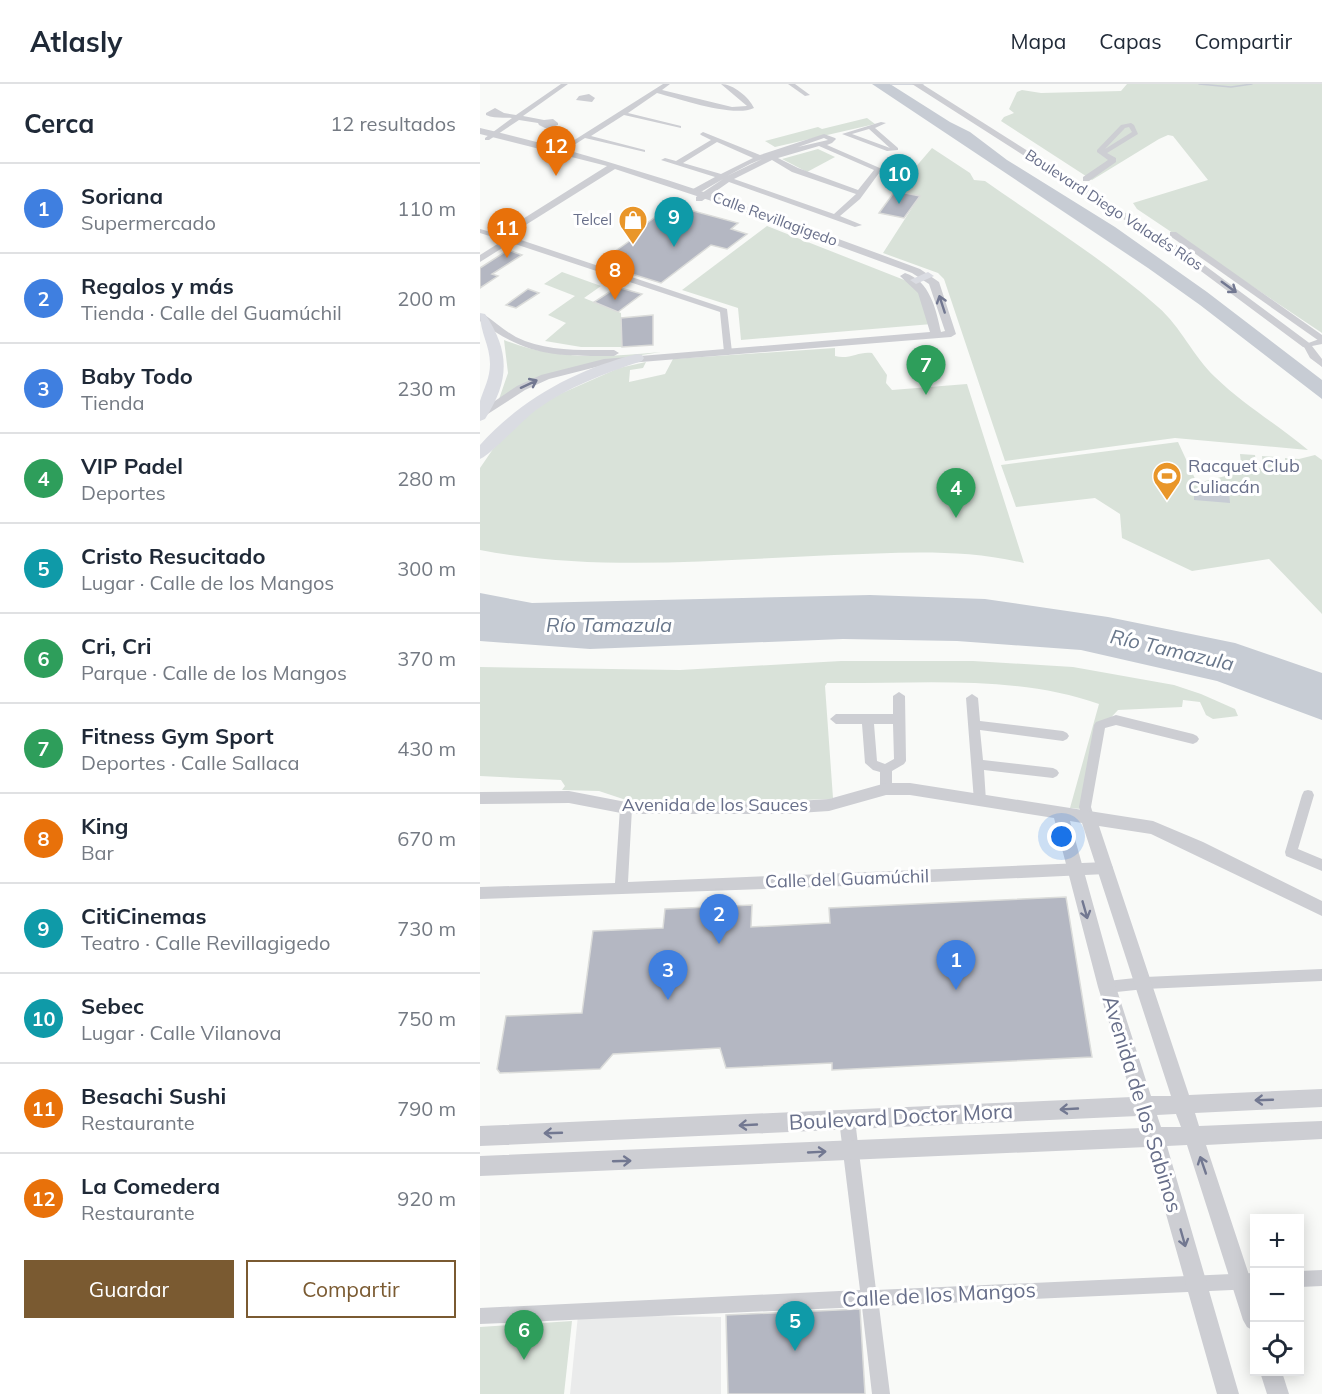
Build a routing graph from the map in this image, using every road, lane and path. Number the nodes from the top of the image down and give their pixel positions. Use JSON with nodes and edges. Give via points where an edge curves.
{"nodes":[{"id":1,"x":565,"y":84,"type":"edge"},
{"id":2,"x":667,"y":84,"type":"edge"},
{"id":3,"x":724,"y":84,"type":"edge"},
{"id":4,"x":791,"y":84,"type":"edge"},
{"id":5,"x":916,"y":84,"type":"edge"},
{"id":6,"x":930,"y":84,"type":"edge"},
{"id":7,"x":656,"y":91,"type":"junction"},
{"id":8,"x":553,"y":93,"type":"junction"},
{"id":9,"x":562,"y":94,"type":"dead end"},
{"id":10,"x":807,"y":95,"type":"dead end"},
{"id":11,"x":571,"y":96,"type":"dead end"},
{"id":12,"x":580,"y":98,"type":"dead end"},
{"id":13,"x":622,"y":113,"type":"junction"},
{"id":14,"x":499,"y":114,"type":"dead end"},
{"id":15,"x":517,"y":117,"type":"junction"},
{"id":16,"x":543,"y":122,"type":"dead end"},
{"id":17,"x":883,"y":123,"type":"dead end"},
{"id":18,"x":679,"y":127,"type":"dead end"},
{"id":19,"x":870,"y":127,"type":"junction"},
{"id":20,"x":703,"y":134,"type":"dead end"},
{"id":21,"x":845,"y":134,"type":"junction"},
{"id":22,"x":485,"y":135,"type":"edge"},
{"id":23,"x":589,"y":135,"type":"junction"},
{"id":24,"x":832,"y":137,"type":"junction"},
{"id":25,"x":717,"y":139,"type":"junction"},
{"id":26,"x":819,"y":144,"type":"junction"},
{"id":27,"x":643,"y":151,"type":"dead end"},
{"id":28,"x":782,"y":151,"type":"junction"},
{"id":29,"x":564,"y":152,"type":"junction"},
{"id":30,"x":1103,"y":153,"type":"junction"},
{"id":31,"x":758,"y":157,"type":"junction"},
{"id":32,"x":772,"y":157,"type":"junction"},
{"id":33,"x":665,"y":160,"type":"dead end"},
{"id":34,"x":678,"y":164,"type":"junction"},
{"id":35,"x":615,"y":170,"type":"junction"},
{"id":36,"x":724,"y":178,"type":"junction"},
{"id":37,"x":1086,"y":179,"type":"junction"},
{"id":38,"x":860,"y":193,"type":"junction"},
{"id":39,"x":700,"y":195,"type":"junction"},
{"id":40,"x":835,"y":217,"type":"junction"},
{"id":41,"x":858,"y":225,"type":"dead end"},
{"id":42,"x":480,"y":231,"type":"edge"},
{"id":43,"x":480,"y":236,"type":"edge"},
{"id":44,"x":503,"y":240,"type":"junction"},
{"id":45,"x":480,"y":250,"type":"edge"},
{"id":46,"x":480,"y":259,"type":"edge"},
{"id":47,"x":922,"y":278,"type":"junction"},
{"id":48,"x":480,"y":317,"type":"edge"},
{"id":49,"x":935,"y":331,"type":"junction"},
{"id":50,"x":1322,"y":340,"type":"edge"},
{"id":51,"x":1307,"y":345,"type":"junction"},
{"id":52,"x":728,"y":348,"type":"junction"},
{"id":53,"x":637,"y":358,"type":"junction"},
{"id":54,"x":1322,"y":364,"type":"edge"},
{"id":55,"x":480,"y":416,"type":"edge"},
{"id":56,"x":480,"y":454,"type":"edge"},
{"id":57,"x":899,"y":696,"type":"dead end"},
{"id":58,"x":972,"y":698,"type":"dead end"},
{"id":59,"x":868,"y":719,"type":"junction"},
{"id":60,"x":899,"y":719,"type":"junction"},
{"id":61,"x":836,"y":720,"type":"dead end"},
{"id":62,"x":974,"y":725,"type":"junction"},
{"id":63,"x":1063,"y":736,"type":"dead end"},
{"id":64,"x":1193,"y":740,"type":"dead end"},
{"id":65,"x":977,"y":764,"type":"junction"},
{"id":66,"x":886,"y":769,"type":"junction"},
{"id":67,"x":1053,"y":773,"type":"dead end"},
{"id":68,"x":886,"y":789,"type":"junction"},
{"id":69,"x":1308,"y":795,"type":"dead end"},
{"id":70,"x":480,"y":798,"type":"edge"},
{"id":71,"x":980,"y":801,"type":"junction"},
{"id":72,"x":626,"y":808,"type":"junction"},
{"id":73,"x":1060,"y":813,"type":"junction"},
{"id":74,"x":1088,"y":817,"type":"junction"},
{"id":75,"x":1322,"y":865,"type":"edge"},
{"id":76,"x":1106,"y":868,"type":"junction"},
{"id":77,"x":1074,"y":870,"type":"junction"},
{"id":78,"x":621,"y":887,"type":"junction"},
{"id":79,"x":480,"y":893,"type":"edge"},
{"id":80,"x":1322,"y":909,"type":"edge"},
{"id":81,"x":1322,"y":975,"type":"edge"},
{"id":82,"x":1145,"y":983,"type":"junction"},
{"id":83,"x":1107,"y":987,"type":"junction"},
{"id":84,"x":1322,"y":1098,"type":"edge"},
{"id":85,"x":1183,"y":1104,"type":"junction"},
{"id":86,"x":1143,"y":1105,"type":"junction"},
{"id":87,"x":847,"y":1120,"type":"junction"},
{"id":88,"x":1322,"y":1130,"type":"edge"},
{"id":89,"x":1192,"y":1135,"type":"junction"},
{"id":90,"x":480,"y":1136,"type":"edge"},
{"id":91,"x":1154,"y":1136,"type":"junction"},
{"id":92,"x":851,"y":1151,"type":"junction"},
{"id":93,"x":480,"y":1166,"type":"edge"},
{"id":94,"x":1322,"y":1278,"type":"edge"},
{"id":95,"x":1304,"y":1279,"type":"edge"},
{"id":96,"x":1248,"y":1281,"type":"edge"},
{"id":97,"x":1196,"y":1283,"type":"junction"},
{"id":98,"x":869,"y":1298,"type":"junction"},
{"id":99,"x":480,"y":1316,"type":"edge"},
{"id":100,"x":1272,"y":1376,"type":"edge"},
{"id":101,"x":881,"y":1394,"type":"edge"},
{"id":102,"x":1228,"y":1394,"type":"edge"},
{"id":103,"x":1278,"y":1394,"type":"edge"}],
"edges":[{"from":1,"to":8,"type":"street"},
{"from":2,"to":7,"type":"street"},
{"from":3,"to":7,"type":"street","via":[[751,108],[732,109]]},
{"from":4,"to":10,"type":"street"},
{"from":5,"to":51,"type":"street","name":"Boulevard Diego Valadés Ríos","one_way":true,"via":[[1182,252]]},
{"from":6,"to":37,"type":"street","name":"Boulevard Diego Valadés Ríos"},
{"from":7,"to":13,"type":"street"},
{"from":8,"to":9,"type":"street"},
{"from":8,"to":15,"type":"street"},
{"from":11,"to":12,"type":"street"},
{"from":13,"to":18,"type":"street"},
{"from":13,"to":23,"type":"street"},
{"from":14,"to":15,"type":"street"},
{"from":15,"to":16,"type":"street"},
{"from":15,"to":22,"type":"street"},
{"from":17,"to":19,"type":"street"},
{"from":19,"to":21,"type":"street"},
{"from":19,"to":21,"type":"street","via":[[896,149]]},
{"from":20,"to":25,"type":"street"},
{"from":21,"to":24,"type":"street"},
{"from":22,"to":29,"type":"street","name":"Calle Revillagigedo"},
{"from":22,"to":35,"type":"street","name":"Calle Revillagigedo"},
{"from":23,"to":27,"type":"street"},
{"from":23,"to":29,"type":"street"},
{"from":24,"to":26,"type":"street","via":[[830,142]]},
{"from":24,"to":28,"type":"street","via":[[824,136]]},
{"from":25,"to":31,"type":"street"},
{"from":25,"to":34,"type":"street"},
{"from":26,"to":28,"type":"street"},
{"from":26,"to":38,"type":"street","via":[[878,169]]},
{"from":28,"to":31,"type":"street"},
{"from":28,"to":32,"type":"street"},
{"from":29,"to":35,"type":"street","name":"Calle Revillagigedo"},
{"from":30,"to":30,"type":"street","via":[[1099,151],[1123,126],[1131,126],[1136,133]]},
{"from":30,"to":37,"type":"street","via":[[1113,160]]},
{"from":31,"to":36,"type":"street"},
{"from":32,"to":36,"type":"street"},
{"from":32,"to":38,"type":"street","via":[[795,170]]},
{"from":33,"to":34,"type":"street"},
{"from":34,"to":36,"type":"street"},
{"from":35,"to":39,"type":"street","name":"Calle Revillagigedo"},
{"from":35,"to":44,"type":"street"},
{"from":36,"to":39,"type":"street"},
{"from":36,"to":40,"type":"street"},
{"from":37,"to":50,"type":"street","name":"Boulevard Diego Valadés Ríos","via":[[1194,248]]},
{"from":38,"to":40,"type":"street"},
{"from":39,"to":47,"type":"street","name":"Calle Revillagigedo"},
{"from":40,"to":41,"type":"street"},
{"from":42,"to":44,"type":"street"},
{"from":43,"to":44,"type":"street"},
{"from":44,"to":45,"type":"street"},
{"from":44,"to":46,"type":"street"},
{"from":44,"to":52,"type":"street","via":[[672,299],[693,300],[724,311]]},
{"from":47,"to":49,"type":"street"},
{"from":49,"to":47,"type":"street","one_way":true,"via":[[950,330],[937,289]]},
{"from":48,"to":52,"type":"street","via":[[513,339],[564,352]]},
{"from":48,"to":55,"type":"main road","via":[[497,346],[498,360],[490,397]]},
{"from":49,"to":52,"type":"street"},
{"from":50,"to":51,"type":"street"},
{"from":51,"to":54,"type":"street"},
{"from":52,"to":53,"type":"street"},
{"from":55,"to":53,"type":"street","one_way":true,"via":[[545,377]]},
{"from":53,"to":56,"type":"main road","via":[[569,384],[533,404],[508,422]]},
{"from":57,"to":60,"type":"street"},
{"from":58,"to":62,"type":"street"},
{"from":59,"to":60,"type":"street"},
{"from":59,"to":61,"type":"street"},
{"from":59,"to":66,"type":"street","via":[[871,763]]},
{"from":60,"to":66,"type":"street","via":[[900,761]]},
{"from":62,"to":63,"type":"street"},
{"from":62,"to":65,"type":"street"},
{"from":64,"to":74,"type":"street","via":[[1116,720],[1100,725],[1085,807]]},
{"from":65,"to":67,"type":"street"},
{"from":65,"to":71,"type":"street"},
{"from":66,"to":68,"type":"street"},
{"from":68,"to":71,"type":"street","name":"Avenida de los Sauces","via":[[910,789]]},
{"from":68,"to":72,"type":"street","name":"Avenida de los Sauces","via":[[808,807]]},
{"from":69,"to":75,"type":"street","via":[[1291,852]]},
{"from":70,"to":72,"type":"street","name":"Avenida de los Sauces","via":[[568,797]]},
{"from":71,"to":73,"type":"street","name":"Avenida de los Sauces"},
{"from":72,"to":78,"type":"street"},
{"from":73,"to":74,"type":"street","name":"Avenida de los Sauces"},
{"from":73,"to":77,"type":"street","name":"Avenida de los Sabinos"},
{"from":74,"to":76,"type":"street","name":"Avenida de los Sabinos"},
{"from":74,"to":80,"type":"street","name":"Avenida de los Sauces","via":[[1153,828]]},
{"from":76,"to":77,"type":"street","name":"Calle del Guamúchil"},
{"from":76,"to":82,"type":"street","name":"Avenida de los Sabinos"},
{"from":77,"to":78,"type":"street","name":"Calle del Guamúchil"},
{"from":77,"to":83,"type":"street","name":"Avenida de los Sabinos","one_way":true},
{"from":78,"to":79,"type":"street","name":"Calle del Guamúchil"},
{"from":81,"to":82,"type":"street"},
{"from":82,"to":83,"type":"street"},
{"from":82,"to":85,"type":"street","name":"Avenida de los Sabinos"},
{"from":83,"to":86,"type":"street","name":"Avenida de los Sabinos"},
{"from":84,"to":85,"type":"street","name":"Boulevard Doctor Mora","one_way":true},
{"from":85,"to":86,"type":"street","name":"Boulevard Doctor Mora"},
{"from":85,"to":89,"type":"street","name":"Avenida de los Sabinos"},
{"from":86,"to":87,"type":"street","name":"Boulevard Doctor Mora","one_way":true},
{"from":86,"to":91,"type":"street","name":"Avenida de los Sabinos"},
{"from":87,"to":90,"type":"street","name":"Boulevard Doctor Mora","one_way":true},
{"from":87,"to":92,"type":"street"},
{"from":88,"to":89,"type":"street","name":"Boulevard Doctor Mora"},
{"from":89,"to":91,"type":"street","name":"Boulevard Doctor Mora"},
{"from":96,"to":89,"type":"street","name":"Avenida de los Sabinos","one_way":true},
{"from":91,"to":92,"type":"street","name":"Boulevard Doctor Mora"},
{"from":91,"to":97,"type":"street","name":"Avenida de los Sabinos","one_way":true},
{"from":93,"to":92,"type":"street","name":"Boulevard Doctor Mora","one_way":true},
{"from":92,"to":98,"type":"street"},
{"from":94,"to":95,"type":"street"},
{"from":96,"to":97,"type":"street","name":"Calle de los Mangos"},
{"from":97,"to":98,"type":"street","name":"Calle de los Mangos"},
{"from":97,"to":102,"type":"street","name":"Avenida de los Sabinos"},
{"from":98,"to":99,"type":"street","name":"Calle de los Mangos"},
{"from":98,"to":101,"type":"street"},
{"from":100,"to":103,"type":"street"}]}
